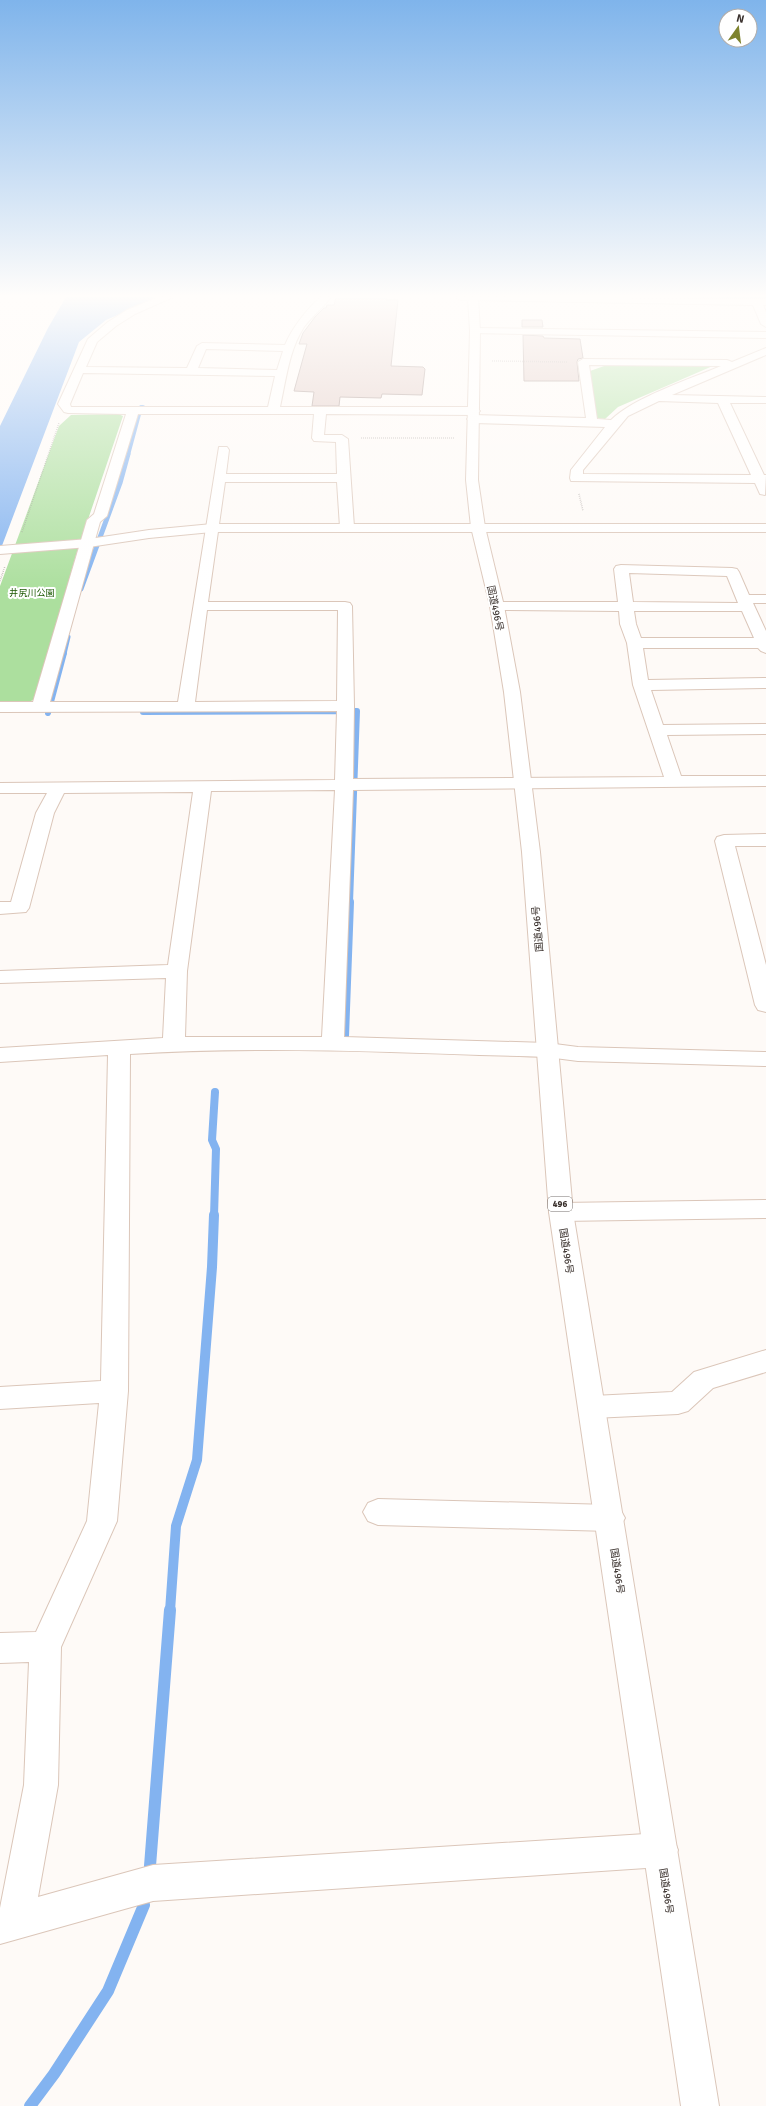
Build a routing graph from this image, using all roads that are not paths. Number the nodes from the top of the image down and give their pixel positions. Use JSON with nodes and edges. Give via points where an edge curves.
{"nodes":[{"id":1,"x":68,"y":395,"type":"edge"},
{"id":2,"x":277,"y":395,"type":"edge"},
{"id":3,"x":473,"y":395,"type":"edge"},
{"id":4,"x":588,"y":395,"type":"edge"},
{"id":5,"x":664,"y":395,"type":"edge"},
{"id":6,"x":658,"y":398,"type":"junction"},
{"id":7,"x":722,"y":399,"type":"junction"},
{"id":8,"x":766,"y":400,"type":"edge"},
{"id":9,"x":133,"y":411,"type":"junction"},
{"id":10,"x":273,"y":411,"type":"junction"},
{"id":11,"x":320,"y":411,"type":"junction"},
{"id":12,"x":592,"y":422,"type":"junction"},
{"id":13,"x":473,"y":423,"type":"junction"},
{"id":14,"x":614,"y":424,"type":"junction"},
{"id":15,"x":223,"y":450,"type":"dead end"},
{"id":16,"x":219,"y":478,"type":"junction"},
{"id":17,"x":343,"y":478,"type":"junction"},
{"id":18,"x":763,"y":479,"type":"edge"},
{"id":19,"x":766,"y":494,"type":"edge"},
{"id":20,"x":347,"y":527,"type":"junction"},
{"id":21,"x":478,"y":527,"type":"junction"},
{"id":22,"x":212,"y":528,"type":"junction"},
{"id":23,"x":766,"y":528,"type":"edge"},
{"id":24,"x":89,"y":543,"type":"junction"},
{"id":25,"x":0,"y":550,"type":"edge"},
{"id":26,"x":766,"y":598,"type":"edge"},
{"id":27,"x":746,"y":603,"type":"junction"},
{"id":28,"x":201,"y":606,"type":"junction"},
{"id":29,"x":497,"y":606,"type":"junction"},
{"id":30,"x":626,"y":606,"type":"junction"},
{"id":31,"x":635,"y":643,"type":"junction"},
{"id":32,"x":765,"y":646,"type":"edge"},
{"id":33,"x":766,"y":684,"type":"edge"},
{"id":34,"x":641,"y":685,"type":"junction"},
{"id":35,"x":186,"y":706,"type":"junction"},
{"id":36,"x":346,"y":706,"type":"junction"},
{"id":37,"x":40,"y":707,"type":"junction"},
{"id":38,"x":0,"y":708,"type":"edge"},
{"id":39,"x":766,"y":729,"type":"edge"},
{"id":40,"x":656,"y":730,"type":"junction"},
{"id":41,"x":674,"y":781,"type":"junction"},
{"id":42,"x":766,"y":781,"type":"edge"},
{"id":43,"x":522,"y":783,"type":"junction"},
{"id":44,"x":203,"y":785,"type":"junction"},
{"id":45,"x":344,"y":785,"type":"junction"},
{"id":46,"x":59,"y":786,"type":"junction"},
{"id":47,"x":0,"y":788,"type":"edge"},
{"id":48,"x":766,"y":840,"type":"edge"},
{"id":49,"x":0,"y":908,"type":"edge"},
{"id":50,"x":177,"y":971,"type":"junction"},
{"id":51,"x":0,"y":977,"type":"edge"},
{"id":52,"x":766,"y":1005,"type":"edge"},
{"id":53,"x":174,"y":1044,"type":"junction"},
{"id":54,"x":333,"y":1044,"type":"junction"},
{"id":55,"x":119,"y":1049,"type":"junction"},
{"id":56,"x":547,"y":1050,"type":"junction"},
{"id":57,"x":0,"y":1055,"type":"edge"},
{"id":58,"x":766,"y":1059,"type":"edge"},
{"id":59,"x":766,"y":1209,"type":"edge"},
{"id":60,"x":561,"y":1212,"type":"junction"},
{"id":61,"x":766,"y":1361,"type":"edge"},
{"id":62,"x":114,"y":1391,"type":"junction"},
{"id":63,"x":0,"y":1398,"type":"edge"},
{"id":64,"x":593,"y":1407,"type":"junction"},
{"id":65,"x":378,"y":1512,"type":"dead end"},
{"id":66,"x":610,"y":1518,"type":"junction"},
{"id":67,"x":46,"y":1647,"type":"junction"},
{"id":68,"x":0,"y":1648,"type":"edge"},
{"id":69,"x":661,"y":1850,"type":"junction"},
{"id":70,"x":8,"y":1924,"type":"edge"},
{"id":71,"x":700,"y":2106,"type":"edge"}],
"edges":[{"from":1,"to":9,"type":"main road","via":[[64,404],[68,410]]},
{"from":2,"to":10,"type":"main road"},
{"from":3,"to":13,"type":"main road","name":"国道496号","number":"496"},
{"from":4,"to":12,"type":"main road"},
{"from":5,"to":6,"type":"main road"},
{"from":6,"to":7,"type":"main road"},
{"from":6,"to":14,"type":"main road","via":[[624,414]]},
{"from":7,"to":8,"type":"main road"},
{"from":7,"to":18,"type":"main road"},
{"from":9,"to":10,"type":"main road"},
{"from":9,"to":24,"type":"main road","via":[[100,516],[94,520]]},
{"from":10,"to":11,"type":"main road"},
{"from":11,"to":13,"type":"main road"},
{"from":11,"to":17,"type":"main road","via":[[318,438],[342,439]]},
{"from":12,"to":13,"type":"main road"},
{"from":12,"to":14,"type":"main road"},
{"from":13,"to":21,"type":"main road","name":"国道496号","number":"496","via":[[472,480]]},
{"from":14,"to":18,"type":"main road","via":[[577,470],[576,478]]},
{"from":15,"to":16,"type":"main road"},
{"from":16,"to":17,"type":"main road"},
{"from":16,"to":22,"type":"main road"},
{"from":17,"to":20,"type":"main road"},
{"from":18,"to":19,"type":"main road"},
{"from":20,"to":21,"type":"main road"},
{"from":20,"to":22,"type":"main road"},
{"from":21,"to":23,"type":"main road"},
{"from":21,"to":29,"type":"main road","name":"国道496号","number":"496"},
{"from":22,"to":24,"type":"main road"},
{"from":22,"to":28,"type":"main road"},
{"from":24,"to":25,"type":"main road"},
{"from":24,"to":37,"type":"main road"},
{"from":26,"to":27,"type":"main road"},
{"from":27,"to":30,"type":"main road"},
{"from":27,"to":30,"type":"main road","via":[[732,572],[621,569]]},
{"from":27,"to":32,"type":"main road"},
{"from":28,"to":35,"type":"main road"},
{"from":28,"to":36,"type":"main road","via":[[344,606]]},
{"from":29,"to":30,"type":"main road"},
{"from":29,"to":43,"type":"main road","name":"国道496号","number":"496","via":[[512,692]]},
{"from":30,"to":31,"type":"main road","via":[[628,624]]},
{"from":31,"to":32,"type":"main road"},
{"from":31,"to":34,"type":"main road"},
{"from":33,"to":34,"type":"main road"},
{"from":34,"to":40,"type":"main road"},
{"from":35,"to":36,"type":"main road"},
{"from":35,"to":37,"type":"main road"},
{"from":36,"to":45,"type":"main road"},
{"from":37,"to":38,"type":"main road"},
{"from":39,"to":40,"type":"main road"},
{"from":40,"to":41,"type":"main road"},
{"from":41,"to":42,"type":"main road"},
{"from":41,"to":43,"type":"main road"},
{"from":43,"to":45,"type":"main road"},
{"from":43,"to":56,"type":"main road","name":"国道496号","number":"496","via":[[531,852]]},
{"from":44,"to":45,"type":"main road"},
{"from":44,"to":46,"type":"main road"},
{"from":44,"to":50,"type":"main road"},
{"from":45,"to":54,"type":"main road","via":[[336,925]]},
{"from":46,"to":47,"type":"main road"},
{"from":46,"to":49,"type":"main road","via":[[45,813],[19,908]]},
{"from":48,"to":52,"type":"main road","via":[[724,841]]},
{"from":50,"to":51,"type":"main road"},
{"from":50,"to":53,"type":"main road"},
{"from":53,"to":54,"type":"main road"},
{"from":53,"to":55,"type":"main road"},
{"from":54,"to":56,"type":"main road"},
{"from":55,"to":57,"type":"main road"},
{"from":55,"to":62,"type":"main road"},
{"from":56,"to":58,"type":"main road","via":[[578,1054]]},
{"from":56,"to":60,"type":"main road","name":"国道496号","number":"496"},
{"from":59,"to":60,"type":"main road"},
{"from":60,"to":64,"type":"main road","name":"国道496号","number":"496"},
{"from":61,"to":64,"type":"main road","via":[[704,1380],[678,1403]]},
{"from":62,"to":63,"type":"main road"},
{"from":62,"to":67,"type":"main road","via":[[102,1521]]},
{"from":64,"to":66,"type":"main road","name":"国道496号","number":"496"},
{"from":65,"to":66,"type":"main road"},
{"from":66,"to":69,"type":"main road","name":"国道496号","number":"496"},
{"from":67,"to":68,"type":"main road"},
{"from":67,"to":70,"type":"main road","via":[[41,1785]]},
{"from":69,"to":70,"type":"main road","via":[[153,1883]]},
{"from":69,"to":71,"type":"main road","name":"国道496号","number":"496"}]}
